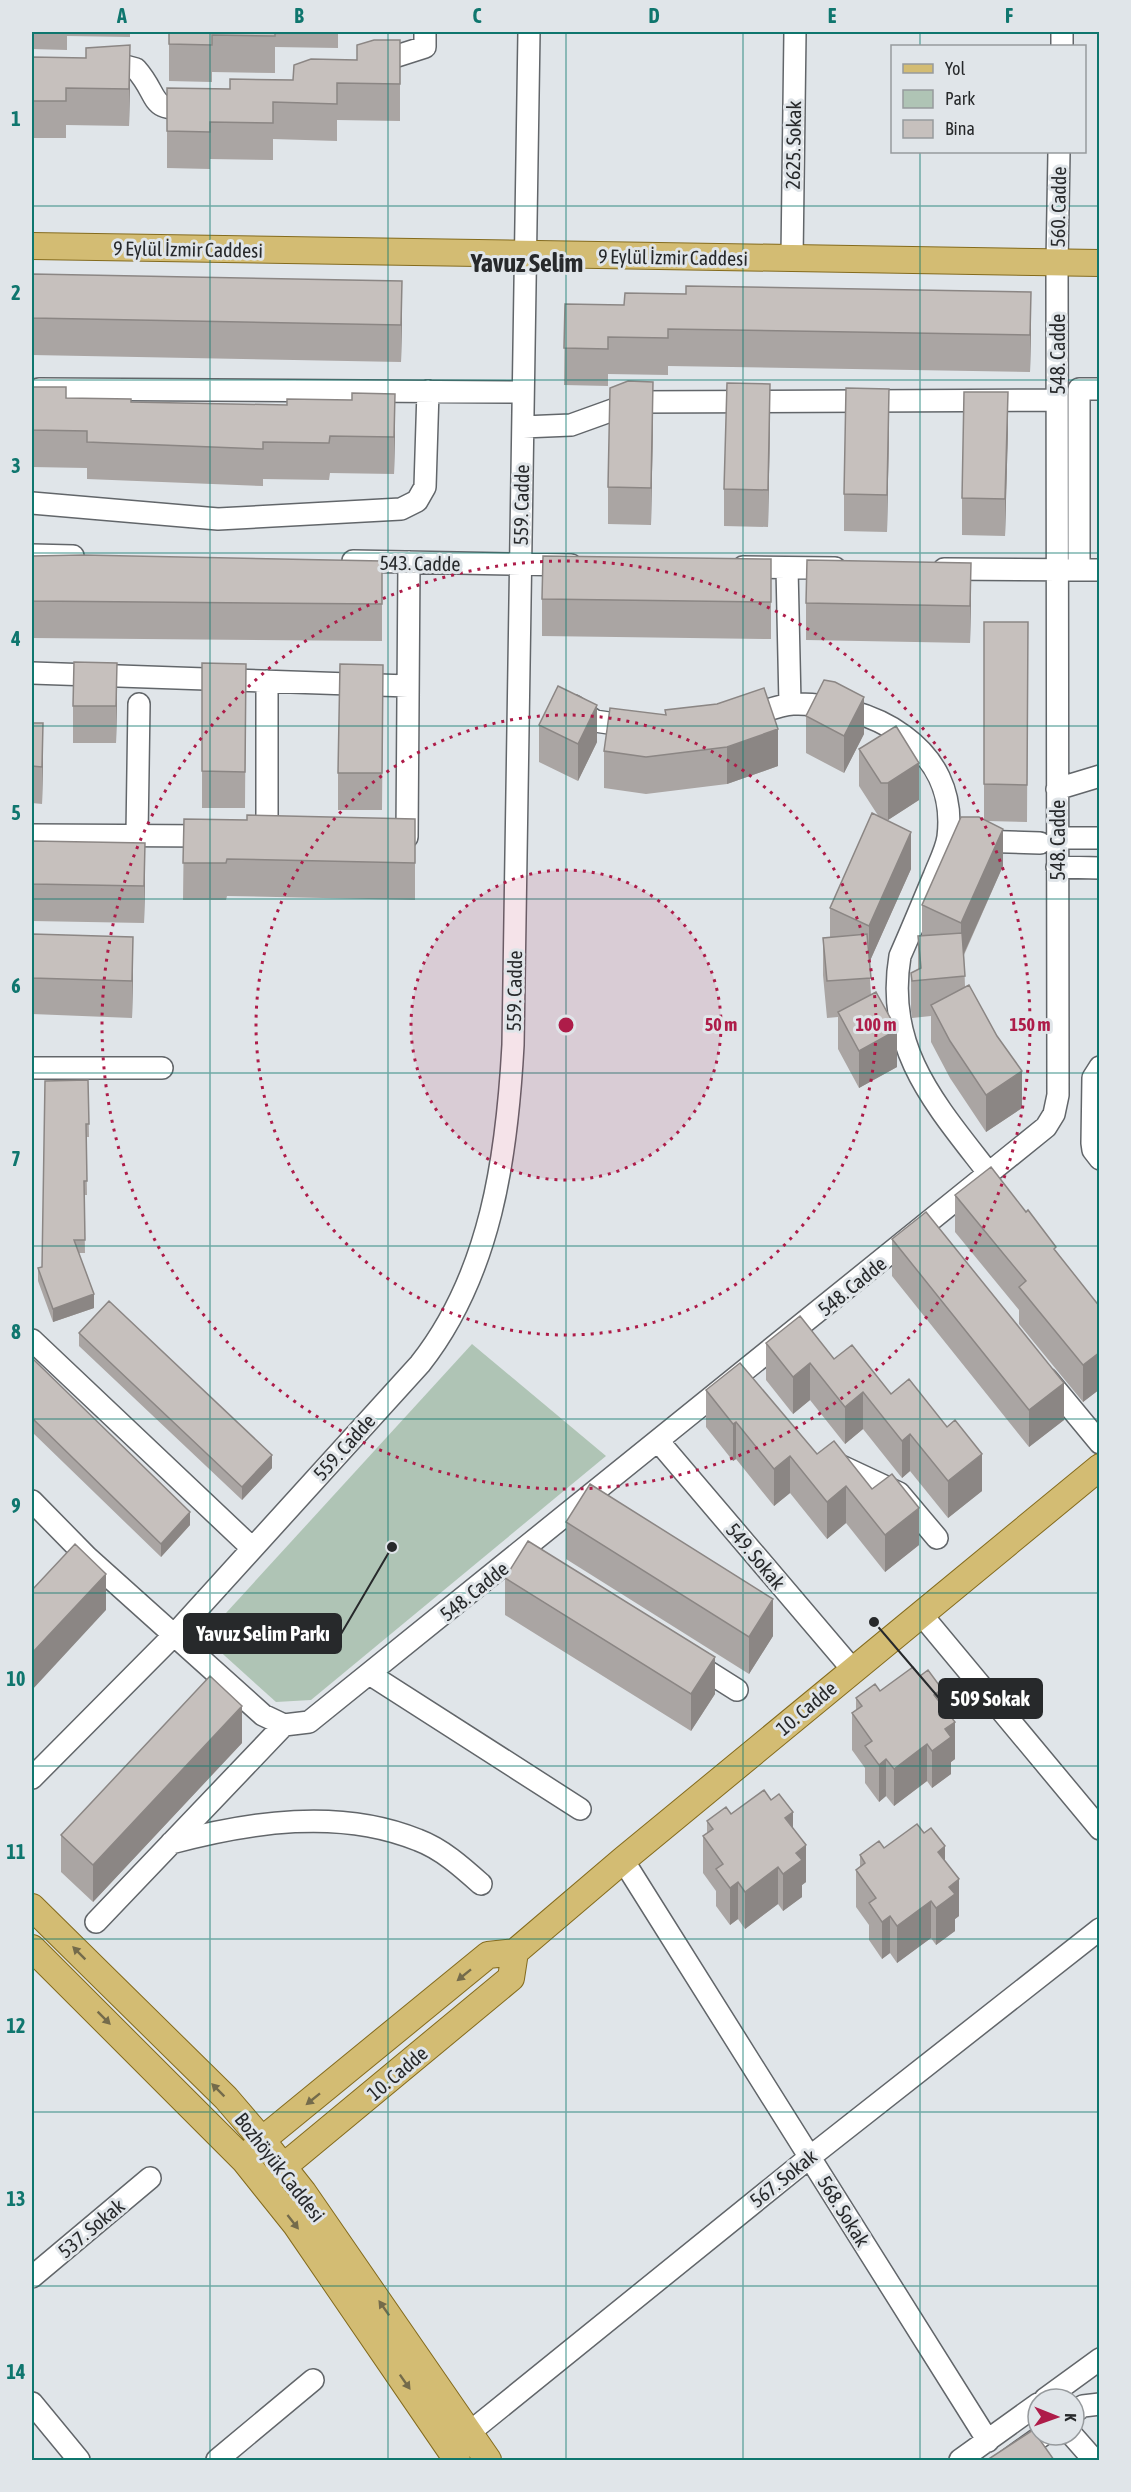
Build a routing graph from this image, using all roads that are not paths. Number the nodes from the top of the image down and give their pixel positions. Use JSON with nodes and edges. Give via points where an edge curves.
{"nodes":[{"id":1,"x":425,"y":32,"type":"edge"},
{"id":2,"x":529,"y":32,"type":"edge"},
{"id":3,"x":795,"y":32,"type":"edge"},
{"id":4,"x":358,"y":68,"type":"edge"},
{"id":5,"x":78,"y":73,"type":"edge"},
{"id":6,"x":212,"y":105,"type":"edge"},
{"id":7,"x":1059,"y":153,"type":"edge"},
{"id":8,"x":32,"y":246,"type":"edge"},
{"id":9,"x":525,"y":254,"type":"junction"},
{"id":10,"x":792,"y":258,"type":"junction"},
{"id":11,"x":1057,"y":263,"type":"junction"},
{"id":12,"x":1100,"y":263,"type":"edge"},
{"id":13,"x":39,"y":389,"type":"edge"},
{"id":14,"x":1100,"y":389,"type":"edge"},
{"id":15,"x":428,"y":391,"type":"junction"},
{"id":16,"x":523,"y":392,"type":"junction"},
{"id":17,"x":1057,"y":400,"type":"junction"},
{"id":18,"x":523,"y":427,"type":"junction"},
{"id":19,"x":32,"y":503,"type":"edge"},
{"id":20,"x":32,"y":555,"type":"edge"},
{"id":21,"x":90,"y":556,"type":"edge"},
{"id":22,"x":338,"y":561,"type":"edge"},
{"id":23,"x":409,"y":562,"type":"junction"},
{"id":24,"x":520,"y":564,"type":"junction"},
{"id":25,"x":590,"y":565,"type":"edge"},
{"id":26,"x":718,"y":567,"type":"edge"},
{"id":27,"x":787,"y":567,"type":"junction"},
{"id":28,"x":855,"y":568,"type":"edge"},
{"id":29,"x":926,"y":569,"type":"edge"},
{"id":30,"x":1089,"y":570,"type":"edge"},
{"id":31,"x":1057,"y":571,"type":"junction"},
{"id":32,"x":32,"y":674,"type":"edge"},
{"id":33,"x":267,"y":681,"type":"junction"},
{"id":34,"x":408,"y":686,"type":"junction"},
{"id":35,"x":571,"y":703,"type":"edge"},
{"id":36,"x":139,"y":704,"type":"dead end"},
{"id":37,"x":790,"y":704,"type":"junction"},
{"id":38,"x":722,"y":723,"type":"edge"},
{"id":39,"x":658,"y":727,"type":"edge"},
{"id":40,"x":1100,"y":776,"type":"edge"},
{"id":41,"x":1057,"y":789,"type":"junction"},
{"id":42,"x":32,"y":835,"type":"edge"},
{"id":43,"x":136,"y":835,"type":"junction"},
{"id":44,"x":267,"y":836,"type":"junction"},
{"id":45,"x":290,"y":836,"type":"edge"},
{"id":46,"x":372,"y":837,"type":"edge"},
{"id":47,"x":1100,"y":838,"type":"edge"},
{"id":48,"x":1049,"y":840,"type":"junction"},
{"id":49,"x":948,"y":841,"type":"junction"},
{"id":50,"x":1057,"y":867,"type":"junction"},
{"id":51,"x":1100,"y":868,"type":"edge"},
{"id":52,"x":32,"y":1068,"type":"edge"},
{"id":53,"x":162,"y":1068,"type":"dead end"},
{"id":54,"x":1096,"y":1072,"type":"edge"},
{"id":55,"x":1058,"y":1077,"type":"junction"},
{"id":56,"x":1100,"y":1159,"type":"edge"},
{"id":57,"x":990,"y":1174,"type":"junction"},
{"id":58,"x":32,"y":1340,"type":"edge"},
{"id":59,"x":1033,"y":1361,"type":"edge"},
{"id":60,"x":741,"y":1376,"type":"junction"},
{"id":61,"x":756,"y":1392,"type":"edge"},
{"id":62,"x":659,"y":1442,"type":"junction"},
{"id":63,"x":1100,"y":1443,"type":"edge"},
{"id":64,"x":817,"y":1455,"type":"edge"},
{"id":65,"x":1100,"y":1467,"type":"edge"},
{"id":66,"x":32,"y":1501,"type":"edge"},
{"id":67,"x":937,"y":1538,"type":"dead end"},
{"id":68,"x":252,"y":1548,"type":"junction"},
{"id":69,"x":519,"y":1555,"type":"junction"},
{"id":70,"x":539,"y":1568,"type":"edge"},
{"id":71,"x":921,"y":1614,"type":"junction"},
{"id":72,"x":174,"y":1635,"type":"junction"},
{"id":73,"x":678,"y":1653,"type":"edge"},
{"id":74,"x":853,"y":1670,"type":"junction"},
{"id":75,"x":371,"y":1675,"type":"junction"},
{"id":76,"x":737,"y":1690,"type":"dead end"},
{"id":77,"x":284,"y":1725,"type":"junction"},
{"id":78,"x":32,"y":1778,"type":"edge"},
{"id":79,"x":580,"y":1809,"type":"dead end"},
{"id":80,"x":1100,"y":1829,"type":"edge"},
{"id":81,"x":171,"y":1843,"type":"junction"},
{"id":82,"x":623,"y":1860,"type":"junction"},
{"id":83,"x":481,"y":1884,"type":"dead end"},
{"id":84,"x":32,"y":1907,"type":"edge"},
{"id":85,"x":96,"y":1922,"type":"dead end"},
{"id":86,"x":1100,"y":1929,"type":"edge"},
{"id":87,"x":32,"y":1948,"type":"edge"},
{"id":88,"x":515,"y":1952,"type":"junction"},
{"id":89,"x":262,"y":2140,"type":"junction"},
{"id":90,"x":810,"y":2157,"type":"junction"},
{"id":91,"x":244,"y":2160,"type":"junction"},
{"id":92,"x":283,"y":2167,"type":"junction"},
{"id":93,"x":150,"y":2178,"type":"dead end"},
{"id":94,"x":265,"y":2186,"type":"junction"},
{"id":95,"x":32,"y":2277,"type":"edge"},
{"id":96,"x":1100,"y":2359,"type":"edge"},
{"id":97,"x":314,"y":2380,"type":"dead end"},
{"id":98,"x":1062,"y":2387,"type":"edge"},
{"id":99,"x":32,"y":2403,"type":"edge"},
{"id":100,"x":1026,"y":2413,"type":"edge"},
{"id":101,"x":470,"y":2432,"type":"junction"},
{"id":102,"x":988,"y":2441,"type":"junction"},
{"id":103,"x":1026,"y":2447,"type":"edge"},
{"id":104,"x":1083,"y":2447,"type":"edge"},
{"id":105,"x":79,"y":2460,"type":"edge"},
{"id":106,"x":217,"y":2460,"type":"edge"},
{"id":107,"x":457,"y":2460,"type":"edge"},
{"id":108,"x":488,"y":2460,"type":"edge"},
{"id":109,"x":960,"y":2460,"type":"edge"},
{"id":110,"x":1008,"y":2460,"type":"edge"},
{"id":111,"x":1094,"y":2460,"type":"edge"}],
"edges":[{"from":1,"to":4,"type":"street","via":[[425,47]]},
{"from":2,"to":9,"type":"street","name":"559. Cadde"},
{"from":3,"to":10,"type":"street","name":"2625. Sokak"},
{"from":5,"to":6,"type":"street","via":[[125,66],[136,69],[160,105],[168,110]]},
{"from":7,"to":11,"type":"street","name":"560. Cadde"},
{"from":8,"to":9,"type":"main road","name":"9 Eylül İzmir Caddesi"},
{"from":9,"to":10,"type":"main road","name":"9 Eylül İzmir Caddesi"},
{"from":9,"to":16,"type":"street","name":"559. Cadde"},
{"from":10,"to":11,"type":"main road","name":"9 Eylül İzmir Caddesi"},
{"from":11,"to":12,"type":"main road","name":"9 Eylül İzmir Caddesi"},
{"from":11,"to":17,"type":"street","name":"548. Cadde"},
{"from":13,"to":15,"type":"street"},
{"from":14,"to":30,"type":"street","via":[[1079,389]]},
{"from":15,"to":16,"type":"street"},
{"from":15,"to":19,"type":"street","via":[[425,487],[417,501],[401,509],[218,519]]},
{"from":16,"to":18,"type":"street","name":"559. Cadde"},
{"from":17,"to":18,"type":"street","via":[[635,402],[571,425]]},
{"from":17,"to":31,"type":"street","name":"548. Cadde"},
{"from":18,"to":24,"type":"street","name":"559. Cadde"},
{"from":20,"to":21,"type":"street"},
{"from":22,"to":23,"type":"street","name":"543. Cadde"},
{"from":23,"to":24,"type":"street","name":"543. Cadde"},
{"from":23,"to":34,"type":"street"},
{"from":24,"to":25,"type":"street","name":"543. Cadde"},
{"from":24,"to":68,"type":"street","name":"559. Cadde","via":[[513,1045],[507,1128],[491,1212],[470,1276],[432,1348]]},
{"from":26,"to":27,"type":"street"},
{"from":27,"to":28,"type":"street"},
{"from":27,"to":37,"type":"street"},
{"from":29,"to":31,"type":"street"},
{"from":30,"to":31,"type":"street"},
{"from":31,"to":41,"type":"street","name":"548. Cadde"},
{"from":32,"to":33,"type":"street"},
{"from":33,"to":34,"type":"street"},
{"from":33,"to":44,"type":"street"},
{"from":34,"to":46,"type":"street","via":[[407,837]]},
{"from":35,"to":39,"type":"street","via":[[595,721]]},
{"from":36,"to":43,"type":"street"},
{"from":37,"to":38,"type":"street"},
{"from":37,"to":49,"type":"street","via":[[862,713],[907,737],[938,778],[948,816]]},
{"from":40,"to":41,"type":"street"},
{"from":41,"to":48,"type":"street","name":"548. Cadde"},
{"from":42,"to":43,"type":"street"},
{"from":43,"to":44,"type":"street"},
{"from":44,"to":45,"type":"street"},
{"from":47,"to":48,"type":"street"},
{"from":48,"to":49,"type":"street"},
{"from":48,"to":50,"type":"street","name":"548. Cadde"},
{"from":49,"to":57,"type":"street","via":[[900,956],[899,1021],[914,1069],[928,1095]]},
{"from":50,"to":51,"type":"street"},
{"from":50,"to":55,"type":"street","name":"548. Cadde"},
{"from":52,"to":53,"type":"street"},
{"from":54,"to":55,"type":"street"},
{"from":54,"to":56,"type":"street","via":[[1092,1143]]},
{"from":55,"to":57,"type":"street","name":"548. Cadde","via":[[1056,1105],[1050,1121],[1032,1141]]},
{"from":57,"to":60,"type":"street","name":"548. Cadde"},
{"from":58,"to":68,"type":"street"},
{"from":59,"to":63,"type":"street"},
{"from":60,"to":61,"type":"street"},
{"from":60,"to":62,"type":"street","name":"548. Cadde"},
{"from":62,"to":69,"type":"street","name":"548. Cadde"},
{"from":62,"to":74,"type":"street","name":"549. Sokak"},
{"from":64,"to":67,"type":"street","via":[[899,1493]]},
{"from":65,"to":71,"type":"main road","name":"10. Cadde"},
{"from":66,"to":72,"type":"street"},
{"from":68,"to":72,"type":"street","name":"559. Cadde"},
{"from":69,"to":70,"type":"street"},
{"from":69,"to":75,"type":"street","name":"548. Cadde"},
{"from":71,"to":74,"type":"main road","name":"10. Cadde"},
{"from":71,"to":80,"type":"street"},
{"from":72,"to":77,"type":"street","via":[[263,1715]]},
{"from":72,"to":78,"type":"street","name":"559. Cadde"},
{"from":73,"to":76,"type":"street"},
{"from":74,"to":82,"type":"main road","name":"10. Cadde"},
{"from":75,"to":77,"type":"street","name":"548. Cadde","via":[[309,1722]]},
{"from":75,"to":79,"type":"street"},
{"from":77,"to":81,"type":"street"},
{"from":81,"to":83,"type":"street","via":[[266,1824],[350,1824],[418,1840],[453,1859]]},
{"from":81,"to":85,"type":"street"},
{"from":82,"to":88,"type":"main road","name":"10. Cadde"},
{"from":82,"to":90,"type":"street","name":"568. Sokak"},
{"from":89,"to":84,"type":"main road","name":"Bozhöyük Caddesi","one_way":true,"via":[[226,2098]]},
{"from":86,"to":90,"type":"street","name":"567. Sokak"},
{"from":87,"to":91,"type":"main road","name":"Bozhöyük Caddesi","one_way":true},
{"from":88,"to":89,"type":"main road","name":"10. Cadde","one_way":true,"via":[[488,1955]]},
{"from":88,"to":92,"type":"main road","name":"10. Cadde","via":[[511,1978]]},
{"from":89,"to":91,"type":"main road","name":"10. Cadde"},
{"from":89,"to":92,"type":"main road","name":"Bozhöyük Caddesi"},
{"from":90,"to":101,"type":"street","name":"567. Sokak"},
{"from":90,"to":102,"type":"street","name":"568. Sokak"},
{"from":91,"to":94,"type":"main road","name":"Bozhöyük Caddesi"},
{"from":92,"to":94,"type":"main road","name":"10. Cadde"},
{"from":101,"to":92,"type":"main road","name":"Bozhöyük Caddesi","one_way":true},
{"from":93,"to":95,"type":"street","name":"537. Sokak"},
{"from":94,"to":107,"type":"main road","name":"Bozhöyük Caddesi","one_way":true,"via":[[296,2225]]},
{"from":96,"to":98,"type":"street"},
{"from":97,"to":106,"type":"street"},
{"from":99,"to":105,"type":"street"},
{"from":100,"to":102,"type":"street"},
{"from":101,"to":108,"type":"main road","name":"Bozhöyük Caddesi"},
{"from":102,"to":109,"type":"street"},
{"from":103,"to":110,"type":"street"},
{"from":104,"to":111,"type":"street"}]}
